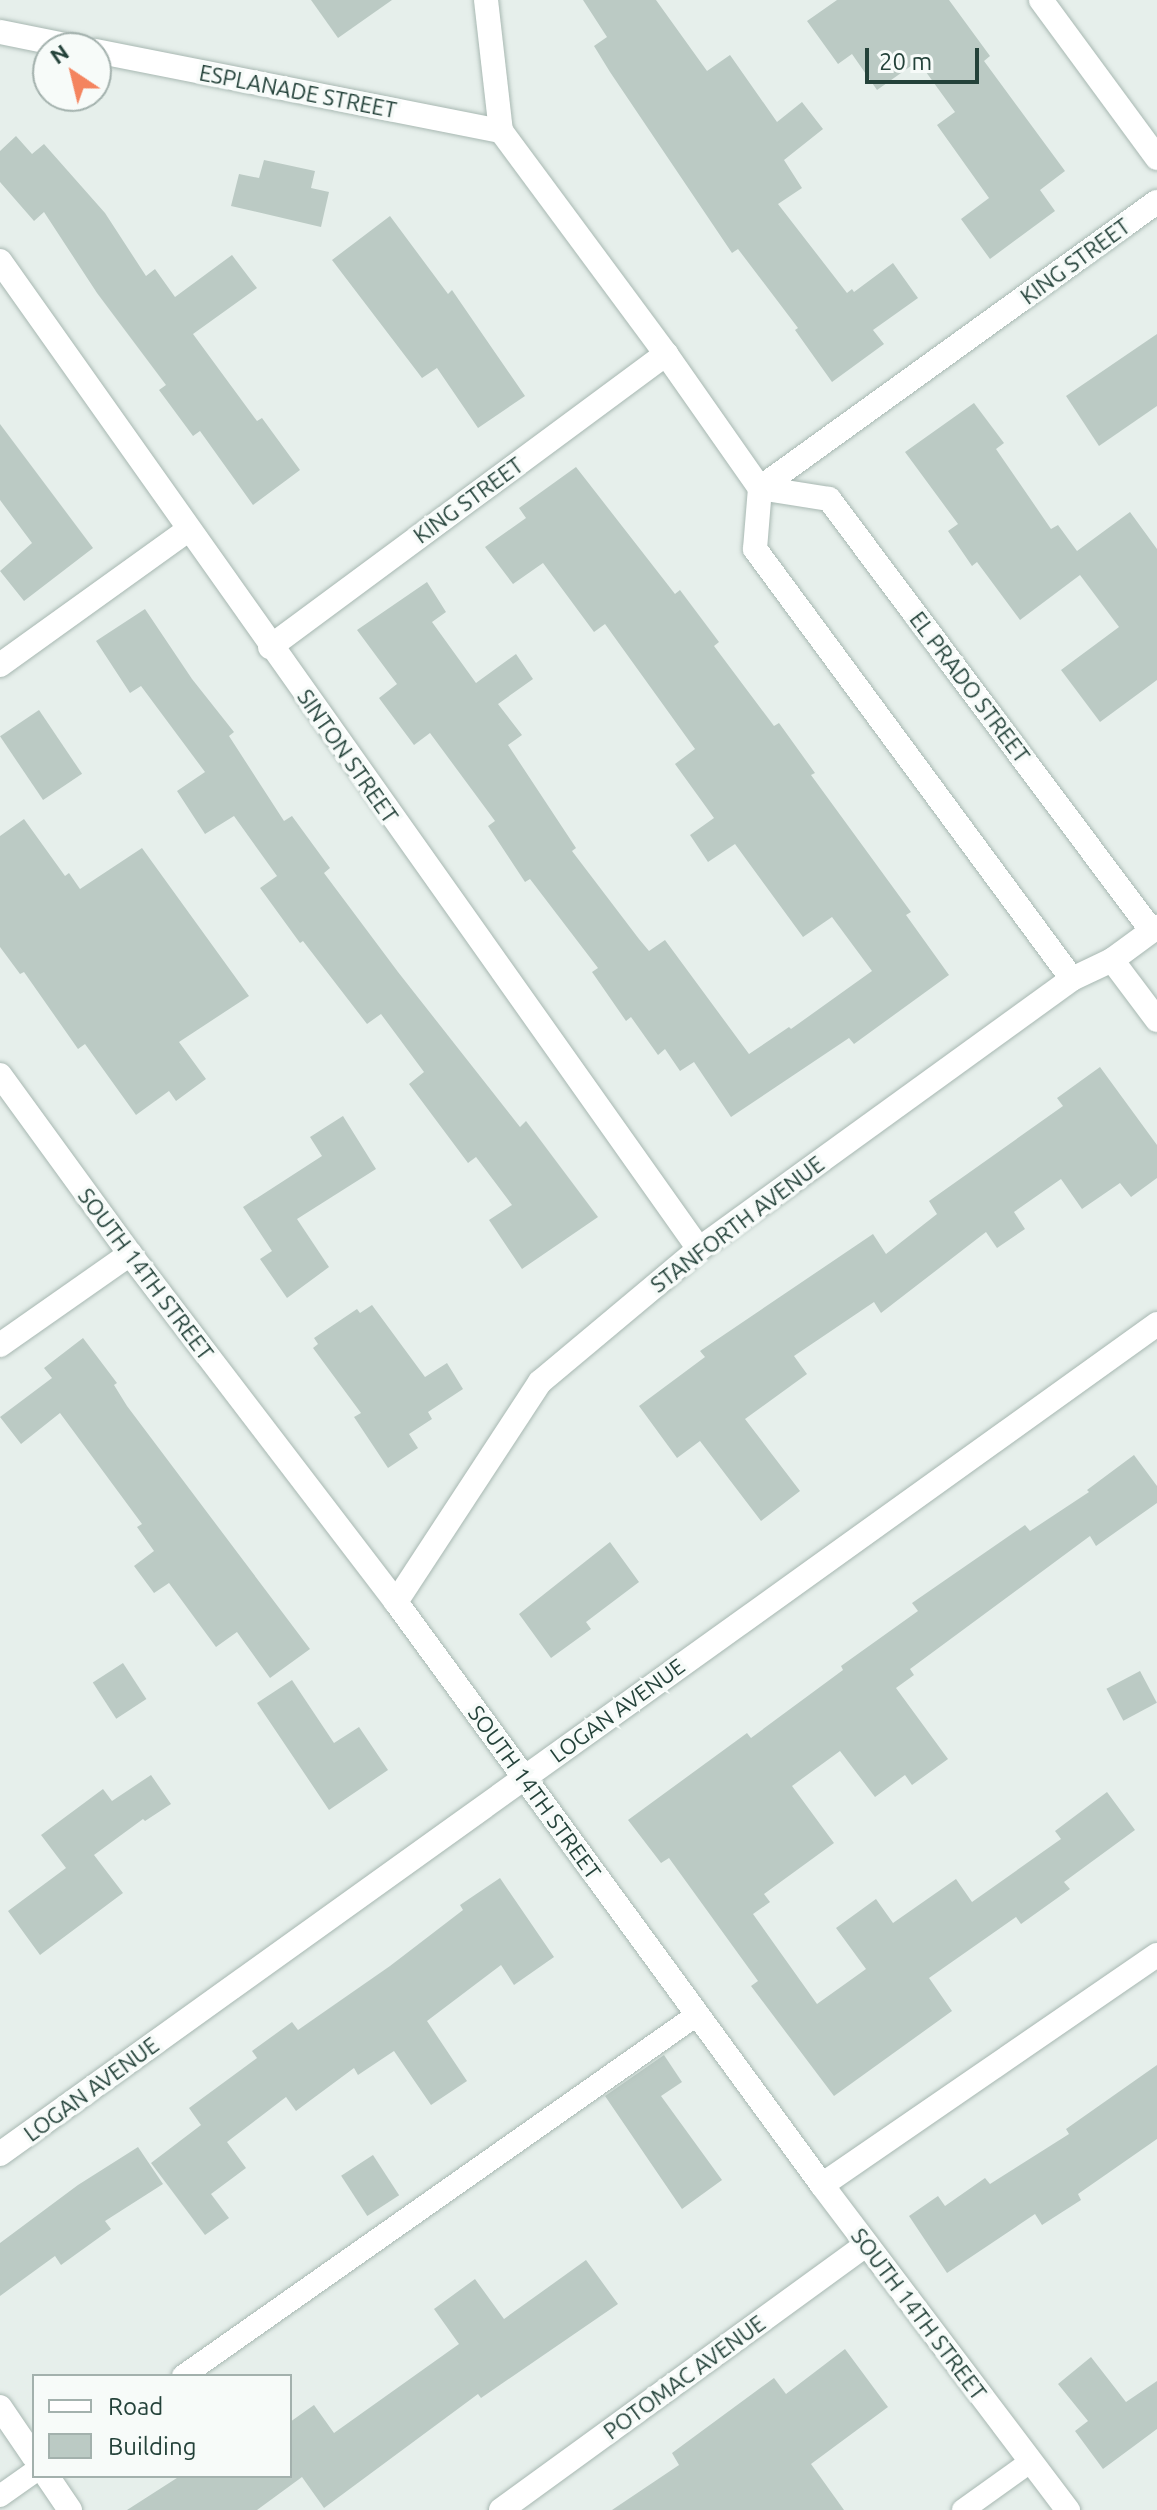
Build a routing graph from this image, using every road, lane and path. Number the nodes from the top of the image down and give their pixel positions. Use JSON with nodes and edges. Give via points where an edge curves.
{"nodes":[{"id":1,"x":486,"y":0,"type":"edge"},
{"id":2,"x":1041,"y":0,"type":"edge"},
{"id":3,"x":0,"y":32,"type":"edge"},
{"id":4,"x":32,"y":38,"type":"edge"},
{"id":5,"x":112,"y":54,"type":"edge"},
{"id":6,"x":501,"y":131,"type":"junction"},
{"id":7,"x":1157,"y":158,"type":"edge"},
{"id":8,"x":1157,"y":202,"type":"edge"},
{"id":9,"x":0,"y":261,"type":"edge"},
{"id":10,"x":666,"y":354,"type":"junction"},
{"id":11,"x":760,"y":488,"type":"junction"},
{"id":12,"x":188,"y":530,"type":"junction"},
{"id":13,"x":270,"y":647,"type":"junction"},
{"id":14,"x":0,"y":665,"type":"edge"},
{"id":15,"x":1154,"y":929,"type":"edge"},
{"id":16,"x":1112,"y":960,"type":"junction"},
{"id":17,"x":1072,"y":979,"type":"junction"},
{"id":18,"x":1157,"y":1020,"type":"edge"},
{"id":19,"x":0,"y":1075,"type":"edge"},
{"id":20,"x":699,"y":1249,"type":"junction"},
{"id":21,"x":130,"y":1254,"type":"junction"},
{"id":22,"x":1157,"y":1324,"type":"edge"},
{"id":23,"x":0,"y":1345,"type":"edge"},
{"id":24,"x":396,"y":1602,"type":"junction"},
{"id":25,"x":523,"y":1777,"type":"junction"},
{"id":26,"x":1157,"y":1955,"type":"edge"},
{"id":27,"x":698,"y":2014,"type":"junction"},
{"id":28,"x":0,"y":2154,"type":"edge"},
{"id":29,"x":822,"y":2185,"type":"junction"},
{"id":30,"x":866,"y":2245,"type":"junction"},
{"id":31,"x":186,"y":2374,"type":"edge"},
{"id":32,"x":0,"y":2407,"type":"edge"},
{"id":33,"x":32,"y":2454,"type":"edge"},
{"id":34,"x":1030,"y":2462,"type":"junction"},
{"id":35,"x":32,"y":2473,"type":"edge"},
{"id":36,"x":48,"y":2478,"type":"edge"},
{"id":37,"x":0,"y":2496,"type":"edge"},
{"id":38,"x":70,"y":2510,"type":"edge"},
{"id":39,"x":501,"y":2510,"type":"edge"},
{"id":40,"x":963,"y":2510,"type":"edge"},
{"id":41,"x":1068,"y":2510,"type":"edge"}],
"edges":[{"from":1,"to":6,"type":"street"},
{"from":2,"to":7,"type":"street"},
{"from":3,"to":4,"type":"street"},
{"from":5,"to":6,"type":"street","name":"ESPLANADE STREET"},
{"from":6,"to":10,"type":"street"},
{"from":8,"to":11,"type":"street","name":"KING STREET"},
{"from":9,"to":12,"type":"street","name":"SINTON STREET"},
{"from":10,"to":11,"type":"street"},
{"from":10,"to":13,"type":"street","name":"KING STREET"},
{"from":11,"to":15,"type":"street","name":"EL PRADO STREET","via":[[829,499]]},
{"from":11,"to":17,"type":"street","via":[[755,549]]},
{"from":12,"to":13,"type":"street","name":"SINTON STREET"},
{"from":12,"to":14,"type":"street"},
{"from":13,"to":20,"type":"street","name":"SINTON STREET"},
{"from":15,"to":16,"type":"street","name":"STANFORTH AVENUE"},
{"from":16,"to":17,"type":"street","name":"STANFORTH AVENUE"},
{"from":16,"to":18,"type":"street"},
{"from":17,"to":20,"type":"street","name":"STANFORTH AVENUE"},
{"from":19,"to":21,"type":"street","name":"SOUTH 14TH STREET"},
{"from":20,"to":24,"type":"street","name":"STANFORTH AVENUE","via":[[540,1382]]},
{"from":21,"to":23,"type":"street"},
{"from":21,"to":24,"type":"street","name":"SOUTH 14TH STREET"},
{"from":22,"to":25,"type":"street","name":"LOGAN AVENUE"},
{"from":24,"to":25,"type":"street","name":"SOUTH 14TH STREET"},
{"from":25,"to":27,"type":"street","name":"SOUTH 14TH STREET"},
{"from":25,"to":28,"type":"street","name":"LOGAN AVENUE"},
{"from":26,"to":29,"type":"street"},
{"from":27,"to":29,"type":"street","name":"SOUTH 14TH STREET"},
{"from":27,"to":31,"type":"lane"},
{"from":29,"to":30,"type":"street","name":"SOUTH 14TH STREET"},
{"from":30,"to":34,"type":"street","name":"SOUTH 14TH STREET"},
{"from":30,"to":39,"type":"street","name":"POTOMAC AVENUE"},
{"from":32,"to":33,"type":"street"},
{"from":34,"to":40,"type":"lane"},
{"from":34,"to":41,"type":"street","name":"SOUTH 14TH STREET"},
{"from":35,"to":37,"type":"lane"},
{"from":36,"to":38,"type":"street"}]}
